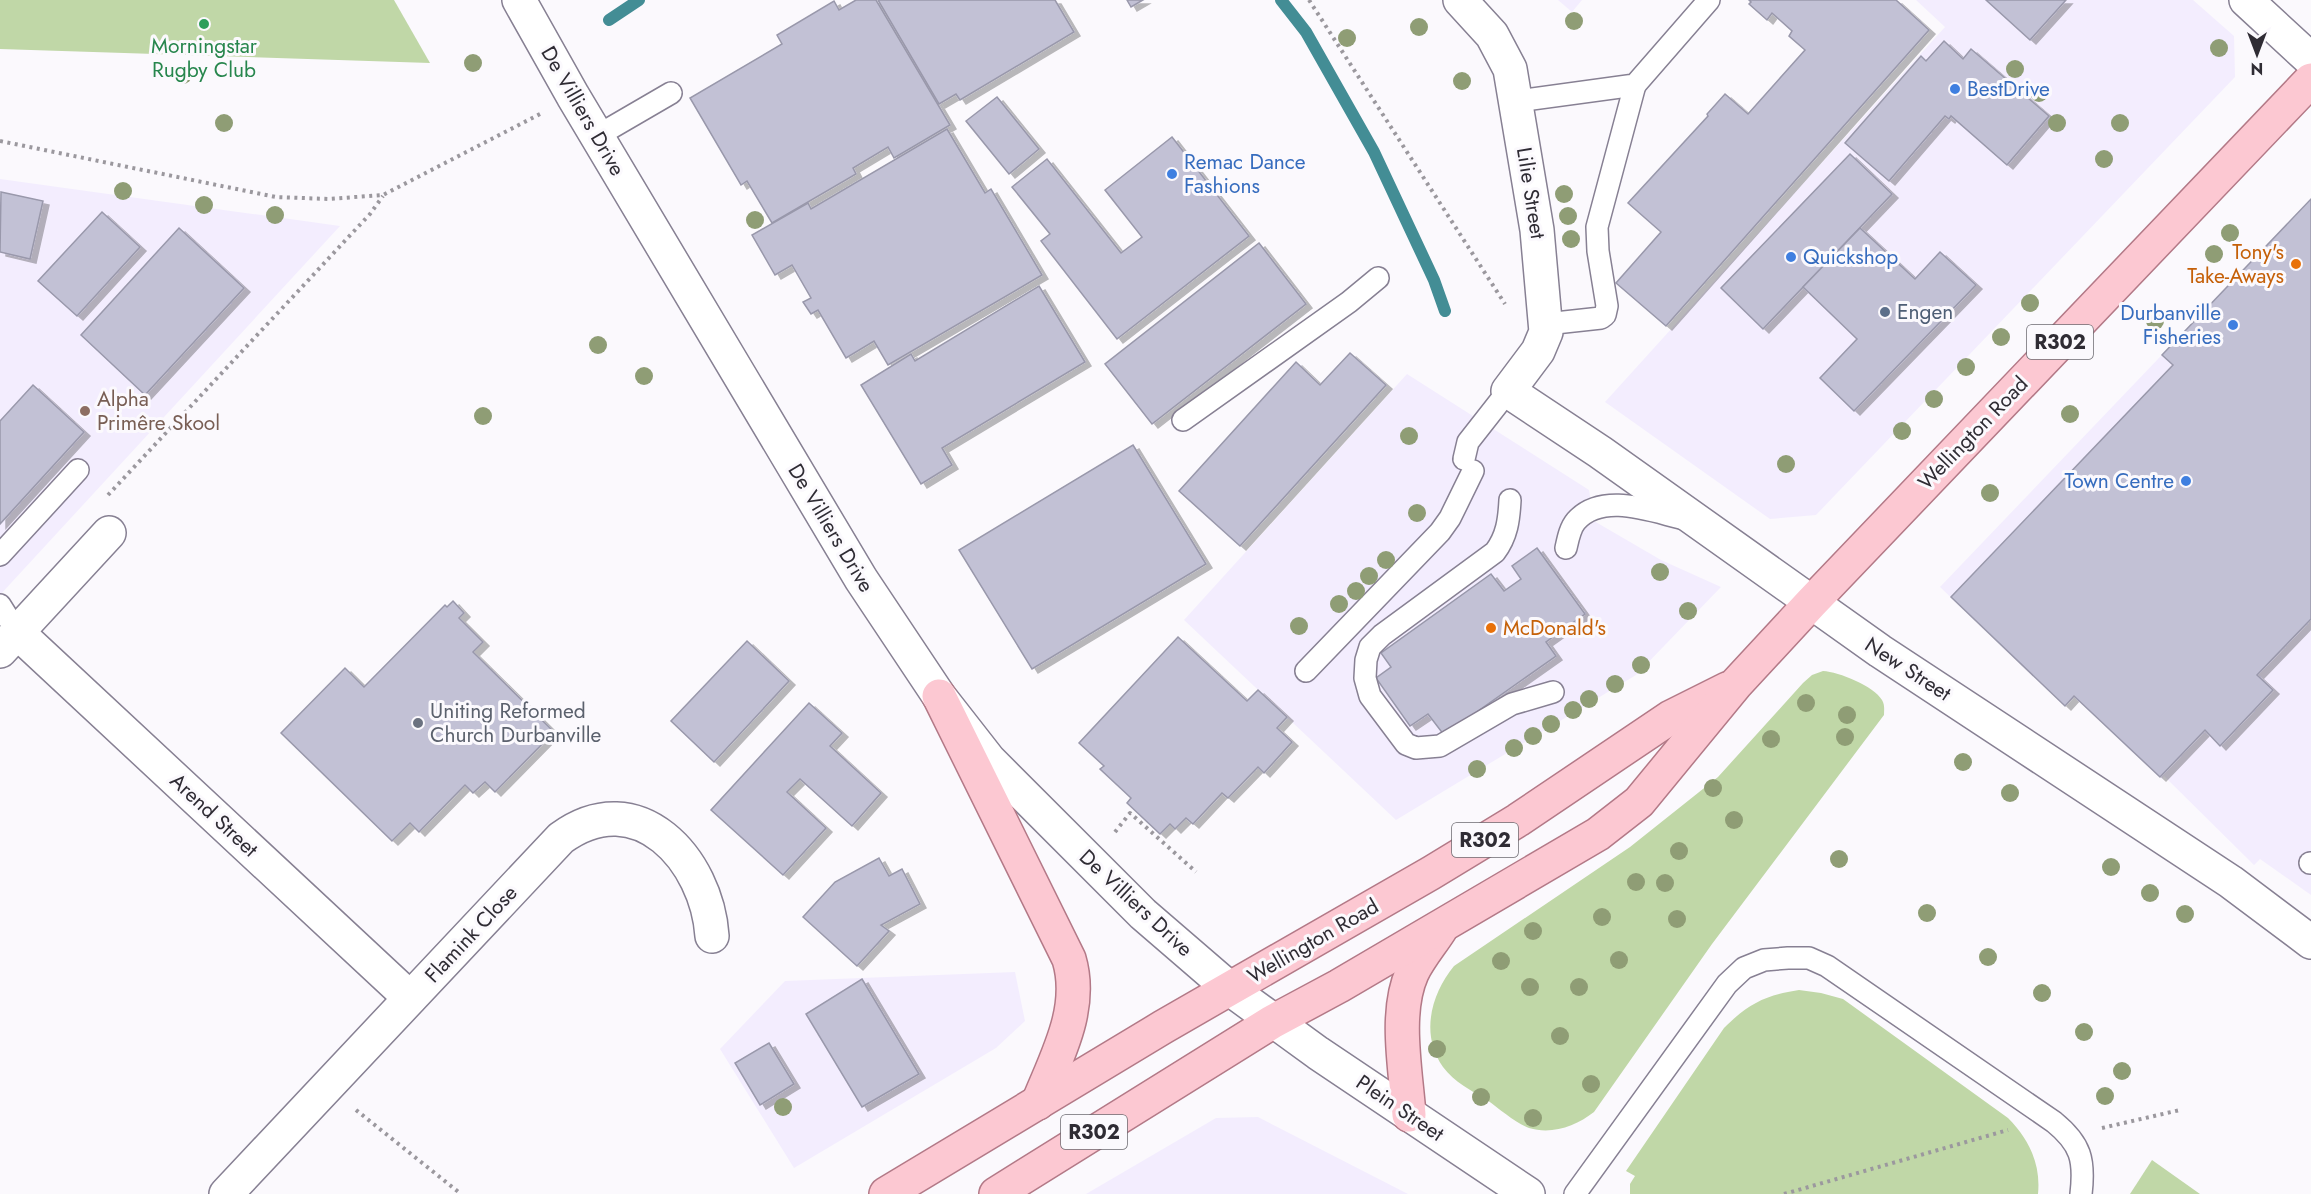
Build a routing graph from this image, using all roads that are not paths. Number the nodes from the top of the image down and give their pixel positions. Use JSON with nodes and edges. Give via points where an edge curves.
{"nodes":[{"id":1,"x":519,"y":0,"type":"edge"},
{"id":2,"x":1460,"y":0,"type":"edge"},
{"id":3,"x":1708,"y":0,"type":"edge"},
{"id":4,"x":2246,"y":0,"type":"edge"},
{"id":5,"x":2311,"y":60,"type":"edge"},
{"id":6,"x":2311,"y":80,"type":"edge"},
{"id":7,"x":1635,"y":85,"type":"junction"},
{"id":8,"x":671,"y":93,"type":"dead end"},
{"id":9,"x":1517,"y":101,"type":"junction"},
{"id":10,"x":597,"y":136,"type":"junction"},
{"id":11,"x":1378,"y":278,"type":"dead end"},
{"id":12,"x":1546,"y":324,"type":"junction"},
{"id":13,"x":1508,"y":391,"type":"junction"},
{"id":14,"x":1183,"y":420,"type":"dead end"},
{"id":15,"x":78,"y":470,"type":"dead end"},
{"id":16,"x":1510,"y":500,"type":"dead end"},
{"id":17,"x":1695,"y":521,"type":"junction"},
{"id":18,"x":109,"y":533,"type":"road end"},
{"id":19,"x":1566,"y":548,"type":"dead end"},
{"id":20,"x":0,"y":555,"type":"edge"},
{"id":21,"x":1811,"y":603,"type":"junction"},
{"id":22,"x":0,"y":605,"type":"edge"},
{"id":23,"x":8,"y":641,"type":"edge"},
{"id":24,"x":1306,"y":671,"type":"dead end"},
{"id":25,"x":1736,"y":684,"type":"junction"},
{"id":26,"x":1553,"y":692,"type":"dead end"},
{"id":27,"x":939,"y":696,"type":"junction"},
{"id":28,"x":1444,"y":923,"type":"junction"},
{"id":29,"x":712,"y":936,"type":"dead end"},
{"id":30,"x":2311,"y":942,"type":"edge"},
{"id":31,"x":1230,"y":989,"type":"junction"},
{"id":32,"x":410,"y":998,"type":"junction"},
{"id":33,"x":1272,"y":1022,"type":"junction"},
{"id":34,"x":1038,"y":1103,"type":"junction"},
{"id":35,"x":1409,"y":1115,"type":"junction"},
{"id":36,"x":226,"y":1194,"type":"edge"},
{"id":37,"x":886,"y":1194,"type":"edge"},
{"id":38,"x":996,"y":1194,"type":"edge"},
{"id":39,"x":1528,"y":1194,"type":"edge"},
{"id":40,"x":1575,"y":1194,"type":"edge"},
{"id":41,"x":2081,"y":1194,"type":"edge"}],
"edges":[{"from":1,"to":10,"type":"street","name":"De Villiers Drive"},
{"from":2,"to":9,"type":"street","name":"Lilie Street","via":[[1504,54]]},
{"from":3,"to":7,"type":"lane"},
{"from":4,"to":5,"type":"street"},
{"from":6,"to":21,"type":"main road","name":"Wellington Road","number":"R302"},
{"from":7,"to":9,"type":"lane"},
{"from":7,"to":12,"type":"lane","via":[[1597,227],[1605,315]]},
{"from":8,"to":10,"type":"lane"},
{"from":9,"to":12,"type":"street","name":"Lilie Street","via":[[1538,230]]},
{"from":10,"to":27,"type":"street","name":"De Villiers Drive","via":[[861,579]]},
{"from":11,"to":14,"type":"lane"},
{"from":12,"to":13,"type":"street","name":"Lilie Street","via":[[1545,339]]},
{"from":13,"to":17,"type":"street","name":"New Street"},
{"from":13,"to":24,"type":"lane","via":[[1468,442],[1469,465],[1450,518],[1440,532]]},
{"from":15,"to":20,"type":"lane"},
{"from":16,"to":26,"type":"lane","via":[[1508,525],[1495,552],[1382,635],[1371,646],[1365,678],[1371,696],[1406,744],[1416,748],[1440,746],[1512,704]]},
{"from":17,"to":19,"type":"lane","via":[[1622,506],[1595,507],[1576,522]]},
{"from":17,"to":21,"type":"street","name":"New Street"},
{"from":18,"to":23,"type":"street"},
{"from":21,"to":25,"type":"main road","name":"Wellington Road","number":"R302"},
{"from":21,"to":30,"type":"street","name":"New Street","via":[[2231,882]]},
{"from":22,"to":23,"type":"lane"},
{"from":23,"to":32,"type":"street","name":"Arend Street"},
{"from":25,"to":28,"type":"main road","name":"Wellington Road","number":"R302","via":[[1639,802],[1598,834]]},
{"from":25,"to":31,"type":"main road","name":"Wellington Road","number":"R302","via":[[1671,717],[1518,820]]},
{"from":27,"to":31,"type":"street","name":"De Villiers Drive","via":[[989,760],[1033,806],[1143,914]]},
{"from":27,"to":34,"type":"main road","via":[[1074,976],[1066,1034]]},
{"from":28,"to":33,"type":"main road","name":"Wellington Road","number":"R302"},
{"from":28,"to":35,"type":"main road","via":[[1413,972],[1404,998]]},
{"from":29,"to":32,"type":"street","name":"Flamink Close","via":[[702,888],[675,850],[653,829],[638,822],[604,818],[574,828],[561,838]]},
{"from":31,"to":33,"type":"street","name":"De Villiers Drive"},
{"from":31,"to":34,"type":"main road","name":"Wellington Road","number":"R302"},
{"from":32,"to":36,"type":"street","name":"Flamink Close"},
{"from":33,"to":35,"type":"street","name":"Plein Street"},
{"from":33,"to":38,"type":"main road","name":"Wellington Road","number":"R302"},
{"from":34,"to":37,"type":"main road","name":"Wellington Road","number":"R302"},
{"from":35,"to":39,"type":"street","name":"Plein Street"},
{"from":40,"to":41,"type":"lane","via":[[1727,984],[1744,968],[1764,960],[1809,958],[1827,966],[2070,1135],[2083,1174]]}]}
